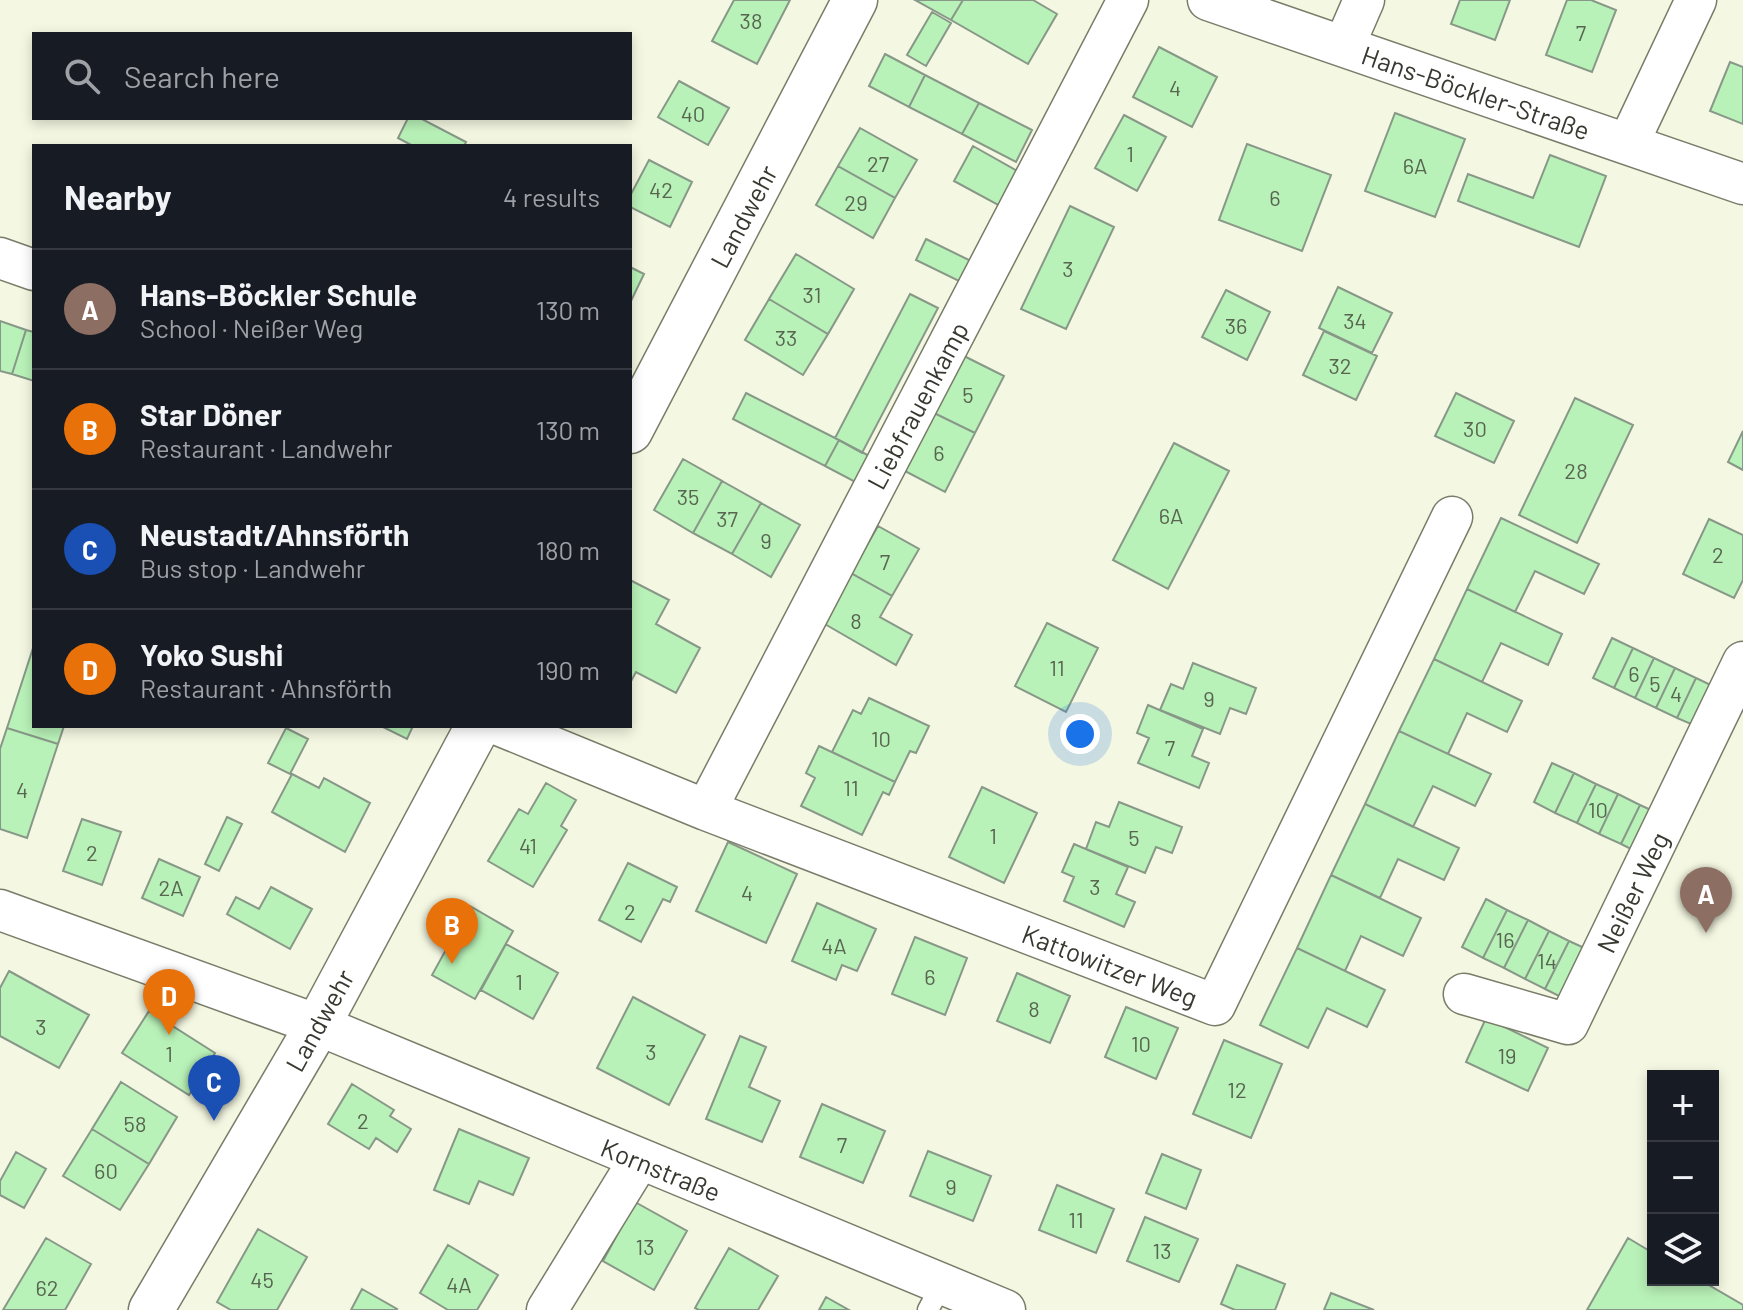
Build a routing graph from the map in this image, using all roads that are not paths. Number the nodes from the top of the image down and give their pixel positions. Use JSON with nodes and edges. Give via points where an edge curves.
{"nodes":[{"id":1,"x":855,"y":0,"type":"edge"},
{"id":2,"x":1128,"y":0,"type":"edge"},
{"id":3,"x":1208,"y":0,"type":"edge"},
{"id":4,"x":1364,"y":0,"type":"edge"},
{"id":5,"x":1696,"y":0,"type":"edge"},
{"id":6,"x":1344,"y":46,"type":"junction"},
{"id":7,"x":1628,"y":144,"type":"junction"},
{"id":8,"x":1743,"y":184,"type":"edge"},
{"id":9,"x":0,"y":258,"type":"edge"},
{"id":10,"x":32,"y":269,"type":"edge"},
{"id":11,"x":632,"y":427,"type":"edge"},
{"id":12,"x":1452,"y":517,"type":"dead end"},
{"id":13,"x":1743,"y":662,"type":"edge"},
{"id":14,"x":477,"y":728,"type":"edge"},
{"id":15,"x":506,"y":728,"type":"edge"},
{"id":16,"x":706,"y":810,"type":"junction"},
{"id":17,"x":0,"y":910,"type":"edge"},
{"id":18,"x":1464,"y":994,"type":"dead end"},
{"id":19,"x":318,"y":1025,"type":"junction"},
{"id":20,"x":639,"y":1160,"type":"junction"},
{"id":21,"x":935,"y":1297,"type":"edge"},
{"id":22,"x":151,"y":1310,"type":"edge"},
{"id":23,"x":547,"y":1310,"type":"edge"},
{"id":24,"x":1005,"y":1310,"type":"edge"}],
"edges":[{"from":1,"to":11,"type":"street","name":"Landwehr"},
{"from":2,"to":16,"type":"street","name":"Liebfrauenkamp"},
{"from":3,"to":6,"type":"street","name":"Hans-Böckler-Straße"},
{"from":4,"to":6,"type":"street"},
{"from":5,"to":7,"type":"street"},
{"from":6,"to":7,"type":"street","name":"Hans-Böckler-Straße"},
{"from":7,"to":8,"type":"street","name":"Hans-Böckler-Straße"},
{"from":9,"to":10,"type":"street"},
{"from":12,"to":16,"type":"street","name":"Kattowitzer Weg","via":[[1215,1005]]},
{"from":13,"to":18,"type":"street","name":"Neißer Weg","via":[[1568,1024]]},
{"from":14,"to":19,"type":"street","name":"Landwehr"},
{"from":15,"to":16,"type":"street","name":"Kattowitzer Weg"},
{"from":17,"to":19,"type":"street","name":"Kornstraße"},
{"from":19,"to":20,"type":"street","name":"Kornstraße"},
{"from":19,"to":22,"type":"street","name":"Landwehr"},
{"from":20,"to":21,"type":"street","name":"Kornstraße"},
{"from":20,"to":23,"type":"street"},
{"from":21,"to":24,"type":"street","name":"Kornstraße"}]}
